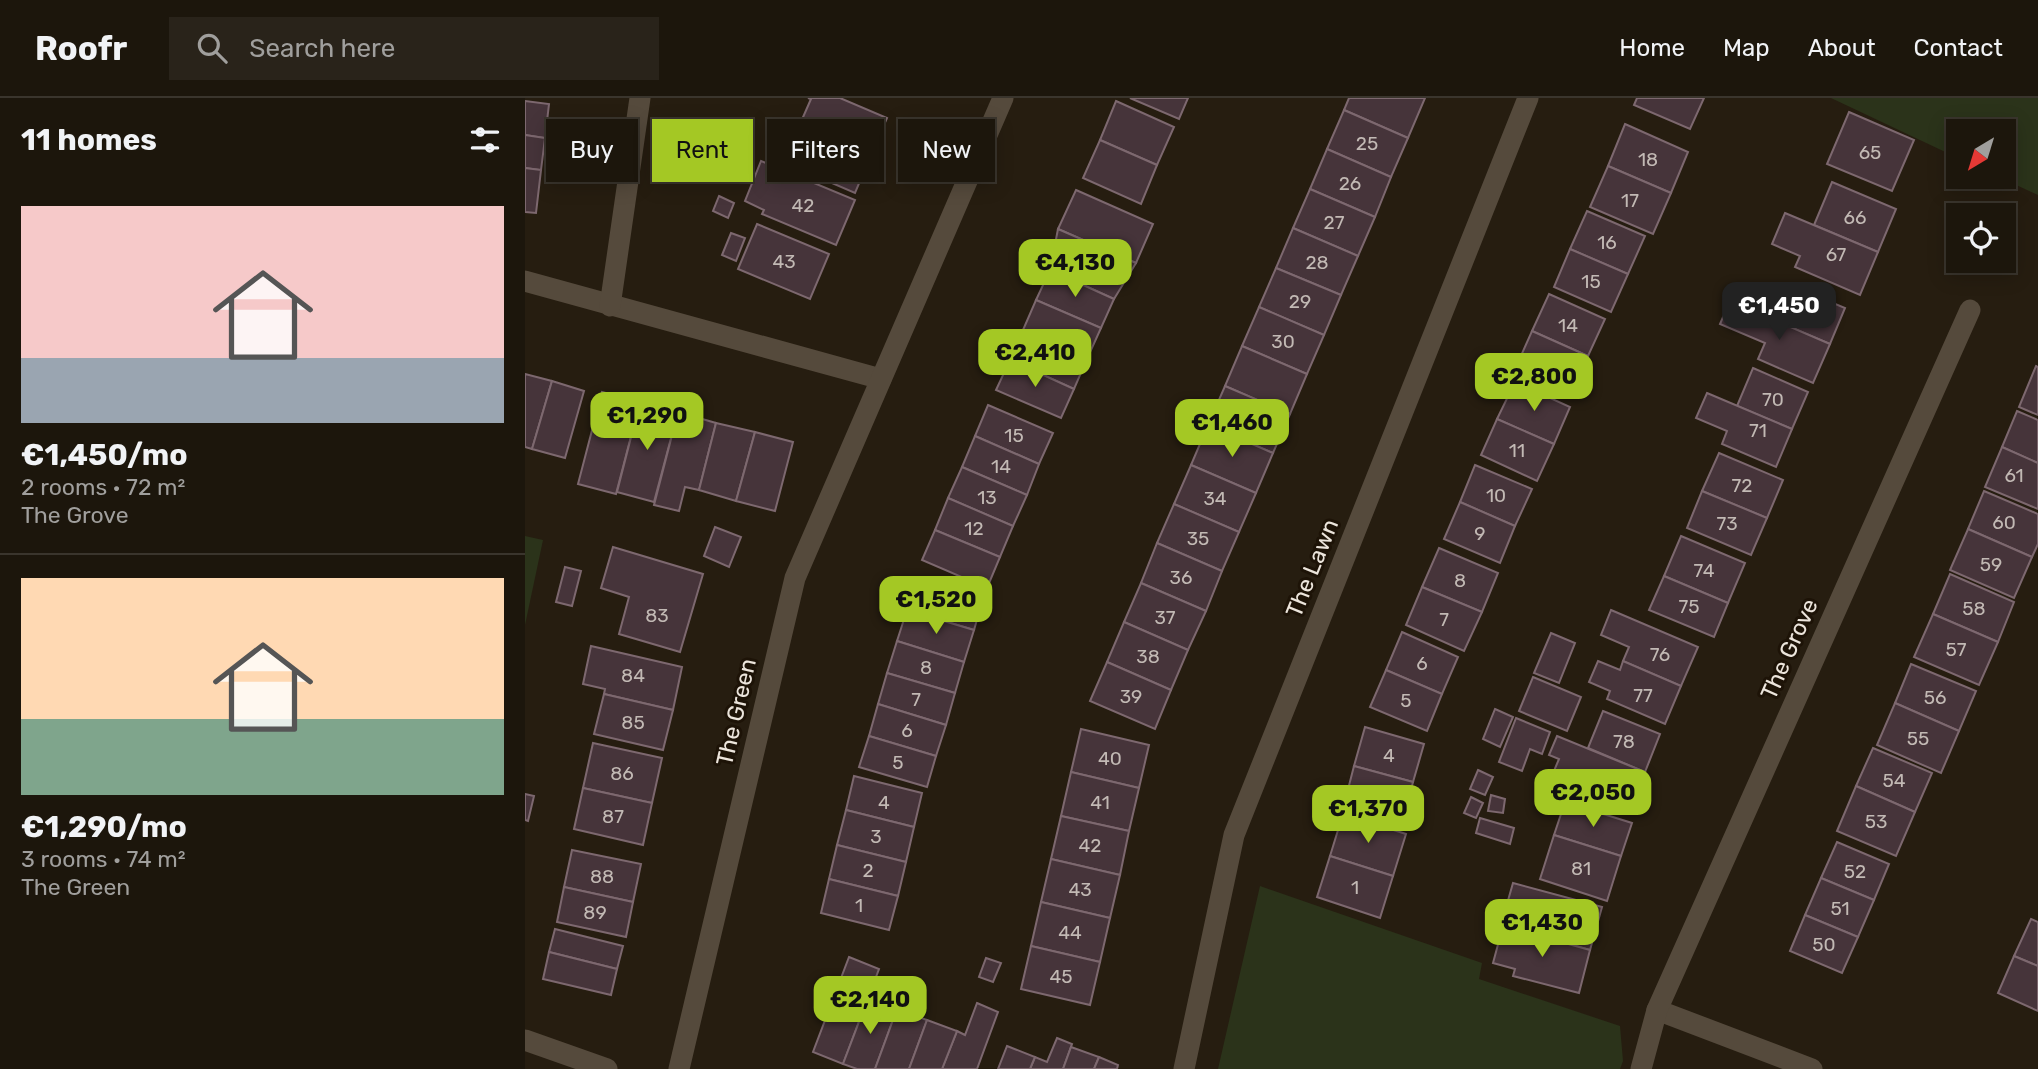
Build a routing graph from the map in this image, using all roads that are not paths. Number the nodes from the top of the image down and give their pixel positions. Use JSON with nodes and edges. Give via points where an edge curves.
{"nodes":[{"id":1,"x":640,"y":98,"type":"edge"},
{"id":2,"x":1003,"y":98,"type":"edge"},
{"id":3,"x":1528,"y":98,"type":"edge"},
{"id":4,"x":525,"y":281,"type":"edge"},
{"id":5,"x":610,"y":306,"type":"junction"},
{"id":6,"x":1970,"y":310,"type":"dead end"},
{"id":7,"x":881,"y":379,"type":"junction"},
{"id":8,"x":1657,"y":1010,"type":"junction"},
{"id":9,"x":525,"y":1040,"type":"edge"},
{"id":10,"x":607,"y":1069,"type":"edge"},
{"id":11,"x":679,"y":1069,"type":"edge"},
{"id":12,"x":1184,"y":1069,"type":"edge"},
{"id":13,"x":1641,"y":1069,"type":"edge"},
{"id":14,"x":1812,"y":1069,"type":"edge"}],
"edges":[{"from":1,"to":5,"type":"street"},
{"from":2,"to":7,"type":"street","name":"The Green"},
{"from":3,"to":12,"type":"street","name":"The Lawn","via":[[1234,835]]},
{"from":4,"to":5,"type":"street"},
{"from":5,"to":7,"type":"street"},
{"from":6,"to":8,"type":"street","name":"The Grove"},
{"from":7,"to":11,"type":"street","name":"The Green","via":[[795,578]]},
{"from":8,"to":13,"type":"street","name":"The Grove"},
{"from":8,"to":14,"type":"street"},
{"from":9,"to":10,"type":"street"}]}
